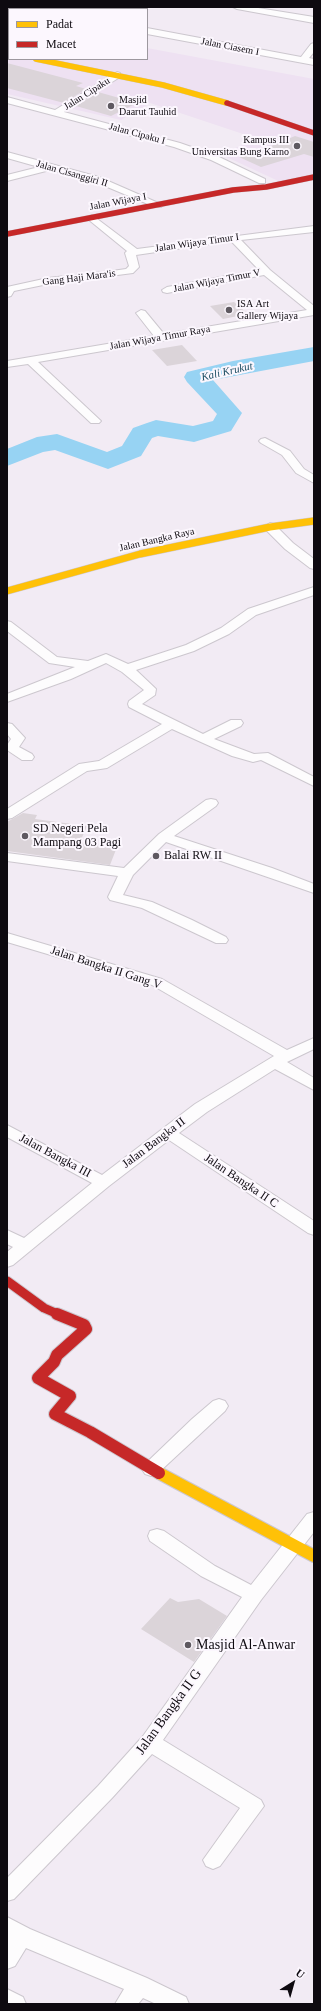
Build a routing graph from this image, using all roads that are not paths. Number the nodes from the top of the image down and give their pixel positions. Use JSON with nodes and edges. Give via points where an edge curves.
{"nodes":[{"id":1,"x":237,"y":7,"type":"edge"},
{"id":2,"x":314,"y":20,"type":"edge"},
{"id":3,"x":148,"y":31,"type":"edge"},
{"id":4,"x":314,"y":46,"type":"edge"},
{"id":5,"x":41,"y":60,"type":"edge"},
{"id":6,"x":303,"y":60,"type":"junction"},
{"id":7,"x":314,"y":62,"type":"edge"},
{"id":8,"x":136,"y":70,"type":"dead end"},
{"id":9,"x":118,"y":75,"type":"junction"},
{"id":10,"x":165,"y":81,"type":"junction"},
{"id":11,"x":206,"y":97,"type":"junction"},
{"id":12,"x":245,"y":99,"type":"dead end"},
{"id":13,"x":7,"y":100,"type":"edge"},
{"id":14,"x":57,"y":113,"type":"junction"},
{"id":15,"x":314,"y":133,"type":"edge"},
{"id":16,"x":7,"y":155,"type":"edge"},
{"id":17,"x":50,"y":167,"type":"junction"},
{"id":18,"x":314,"y":170,"type":"edge"},
{"id":19,"x":314,"y":177,"type":"edge"},
{"id":20,"x":7,"y":178,"type":"edge"},
{"id":21,"x":262,"y":181,"type":"junction"},
{"id":22,"x":232,"y":190,"type":"junction"},
{"id":23,"x":158,"y":205,"type":"junction"},
{"id":24,"x":92,"y":218,"type":"junction"},
{"id":25,"x":314,"y":229,"type":"edge"},
{"id":26,"x":7,"y":234,"type":"edge"},
{"id":27,"x":233,"y":238,"type":"junction"},
{"id":28,"x":135,"y":252,"type":"junction"},
{"id":29,"x":266,"y":272,"type":"junction"},
{"id":30,"x":167,"y":290,"type":"dead end"},
{"id":31,"x":7,"y":294,"type":"edge"},
{"id":32,"x":314,"y":312,"type":"edge"},
{"id":33,"x":141,"y":313,"type":"dead end"},
{"id":34,"x":162,"y":339,"type":"junction"},
{"id":35,"x":30,"y":360,"type":"junction"},
{"id":36,"x":7,"y":364,"type":"edge"},
{"id":37,"x":95,"y":421,"type":"dead end"},
{"id":38,"x":265,"y":440,"type":"dead end"},
{"id":39,"x":314,"y":480,"type":"edge"},
{"id":40,"x":313,"y":522,"type":"edge"},
{"id":41,"x":270,"y":527,"type":"junction"},
{"id":42,"x":314,"y":565,"type":"edge"},
{"id":43,"x":7,"y":591,"type":"edge"},
{"id":44,"x":314,"y":591,"type":"edge"},
{"id":45,"x":7,"y":625,"type":"edge"},
{"id":46,"x":88,"y":666,"type":"junction"},
{"id":47,"x":127,"y":669,"type":"junction"},
{"id":48,"x":7,"y":698,"type":"edge"},
{"id":49,"x":236,"y":723,"type":"dead end"},
{"id":50,"x":172,"y":724,"type":"junction"},
{"id":51,"x":7,"y":727,"type":"edge"},
{"id":52,"x":204,"y":739,"type":"junction"},
{"id":53,"x":27,"y":757,"type":"dead end"},
{"id":54,"x":314,"y":782,"type":"edge"},
{"id":55,"x":211,"y":803,"type":"dead end"},
{"id":56,"x":9,"y":810,"type":"edge"},
{"id":57,"x":164,"y":837,"type":"junction"},
{"id":58,"x":7,"y":857,"type":"edge"},
{"id":59,"x":128,"y":873,"type":"junction"},
{"id":60,"x":310,"y":883,"type":"edge"},
{"id":61,"x":7,"y":937,"type":"edge"},
{"id":62,"x":221,"y":940,"type":"dead end"},
{"id":63,"x":314,"y":1043,"type":"edge"},
{"id":64,"x":280,"y":1059,"type":"junction"},
{"id":65,"x":314,"y":1085,"type":"edge"},
{"id":66,"x":7,"y":1130,"type":"edge"},
{"id":67,"x":167,"y":1132,"type":"junction"},
{"id":68,"x":103,"y":1182,"type":"junction"},
{"id":69,"x":314,"y":1229,"type":"edge"},
{"id":70,"x":7,"y":1236,"type":"edge"},
{"id":71,"x":24,"y":1246,"type":"junction"},
{"id":72,"x":7,"y":1261,"type":"edge"},
{"id":73,"x":7,"y":1281,"type":"edge"},
{"id":74,"x":219,"y":1406,"type":"dead end"},
{"id":75,"x":151,"y":1469,"type":"junction"},
{"id":76,"x":314,"y":1519,"type":"edge"},
{"id":77,"x":157,"y":1536,"type":"dead end"},
{"id":78,"x":292,"y":1545,"type":"junction"},
{"id":79,"x":314,"y":1556,"type":"edge"},
{"id":80,"x":254,"y":1595,"type":"junction"},
{"id":81,"x":150,"y":1742,"type":"junction"},
{"id":82,"x":213,"y":1860,"type":"dead end"},
{"id":83,"x":7,"y":1892,"type":"edge"},
{"id":84,"x":14,"y":1931,"type":"edge"},
{"id":85,"x":7,"y":1958,"type":"edge"},
{"id":86,"x":139,"y":1985,"type":"junction"},
{"id":87,"x":7,"y":1999,"type":"edge"},
{"id":88,"x":15,"y":2004,"type":"edge"},
{"id":89,"x":126,"y":2004,"type":"edge"},
{"id":90,"x":178,"y":2004,"type":"edge"}],
"edges":[{"from":1,"to":2,"type":"street"},
{"from":3,"to":6,"type":"street","name":"Jalan Ciasem I"},
{"from":4,"to":6,"type":"street"},
{"from":5,"to":9,"type":"main road"},
{"from":6,"to":7,"type":"street","name":"Jalan Ciasem I"},
{"from":8,"to":10,"type":"main road"},
{"from":9,"to":10,"type":"main road"},
{"from":9,"to":14,"type":"street","name":"Jalan Cipaku"},
{"from":10,"to":11,"type":"main road"},
{"from":11,"to":12,"type":"main road"},
{"from":11,"to":15,"type":"main road"},
{"from":13,"to":14,"type":"street","name":"Jalan Cipaku I"},
{"from":14,"to":21,"type":"street","name":"Jalan Cipaku I","via":[[177,145],[214,158]]},
{"from":16,"to":17,"type":"street","name":"Jalan Cisanggiri II"},
{"from":17,"to":20,"type":"street"},
{"from":17,"to":23,"type":"street","name":"Jalan Cisanggiri II","via":[[96,179]]},
{"from":18,"to":21,"type":"main road","name":"Jalan Wijaya I"},
{"from":19,"to":22,"type":"main road","name":"Jalan Wijaya I","via":[[266,187]]},
{"from":21,"to":22,"type":"main road","name":"Jalan Wijaya I"},
{"from":22,"to":23,"type":"main road","name":"Jalan Wijaya I"},
{"from":23,"to":24,"type":"main road","name":"Jalan Wijaya I"},
{"from":24,"to":26,"type":"main road","name":"Jalan Wijaya I"},
{"from":24,"to":28,"type":"street"},
{"from":25,"to":27,"type":"street","name":"Jalan Wijaya Timur I"},
{"from":27,"to":28,"type":"street","name":"Jalan Wijaya Timur I"},
{"from":27,"to":29,"type":"street"},
{"from":28,"to":31,"type":"street","name":"Gang Haji Mara'is","via":[[130,253],[134,267],[129,271],[48,281],[11,289]]},
{"from":29,"to":30,"type":"street","name":"Jalan Wijaya Timur V"},
{"from":29,"to":32,"type":"street"},
{"from":32,"to":34,"type":"street","name":"Jalan Wijaya Timur Raya"},
{"from":33,"to":34,"type":"street"},
{"from":34,"to":35,"type":"street","name":"Jalan Wijaya Timur Raya"},
{"from":35,"to":36,"type":"street","name":"Jalan Wijaya Timur Raya"},
{"from":35,"to":37,"type":"street"},
{"from":38,"to":39,"type":"street","via":[[286,453],[300,471]]},
{"from":40,"to":41,"type":"main road","name":"Jalan Bangka Raya"},
{"from":41,"to":42,"type":"street"},
{"from":41,"to":43,"type":"main road","name":"Jalan Bangka Raya","via":[[140,554]]},
{"from":44,"to":47,"type":"street","via":[[252,612],[225,631],[190,648]]},
{"from":45,"to":46,"type":"street","via":[[52,660]]},
{"from":46,"to":47,"type":"street","via":[[106,658]]},
{"from":46,"to":48,"type":"street"},
{"from":47,"to":50,"type":"street","via":[[150,689],[150,692],[134,704]]},
{"from":49,"to":52,"type":"street"},
{"from":50,"to":52,"type":"street"},
{"from":50,"to":56,"type":"street","via":[[102,765],[84,767]]},
{"from":51,"to":53,"type":"street","via":[[18,738],[12,748]]},
{"from":52,"to":54,"type":"street","via":[[253,758],[263,756]]},
{"from":55,"to":57,"type":"street"},
{"from":57,"to":59,"type":"street"},
{"from":57,"to":60,"type":"street"},
{"from":58,"to":59,"type":"street"},
{"from":59,"to":62,"type":"street","via":[[115,896],[147,905]]},
{"from":61,"to":64,"type":"street","name":"Jalan Bangka II Gang V","via":[[157,982]]},
{"from":63,"to":64,"type":"street","name":"Jalan Bangka II"},
{"from":64,"to":65,"type":"street","name":"Jalan Bangka II Gang V"},
{"from":64,"to":67,"type":"street","name":"Jalan Bangka II"},
{"from":66,"to":68,"type":"street","name":"Jalan Bangka III"},
{"from":67,"to":68,"type":"street","name":"Jalan Bangka II"},
{"from":67,"to":69,"type":"street","name":"Jalan Bangka II C"},
{"from":68,"to":71,"type":"street","name":"Jalan Bangka II"},
{"from":70,"to":71,"type":"street"},
{"from":71,"to":72,"type":"street","name":"Jalan Bangka II"},
{"from":73,"to":75,"type":"main road","via":[[44,1308],[84,1325],[86,1329],[57,1355],[54,1362],[38,1378],[70,1396],[55,1414]]},
{"from":74,"to":75,"type":"street"},
{"from":75,"to":78,"type":"main road"},
{"from":76,"to":78,"type":"street","name":"Jalan Bangka II G"},
{"from":77,"to":80,"type":"street","via":[[208,1571]]},
{"from":78,"to":79,"type":"main road"},
{"from":78,"to":80,"type":"street","name":"Jalan Bangka II G"},
{"from":80,"to":81,"type":"street","name":"Jalan Bangka II G"},
{"from":81,"to":82,"type":"street","via":[[254,1806]]},
{"from":81,"to":83,"type":"street","name":"Jalan Bangka II G"},
{"from":84,"to":85,"type":"street"},
{"from":84,"to":86,"type":"street"},
{"from":86,"to":89,"type":"street"},
{"from":86,"to":90,"type":"street"},
{"from":87,"to":88,"type":"street"}]}
